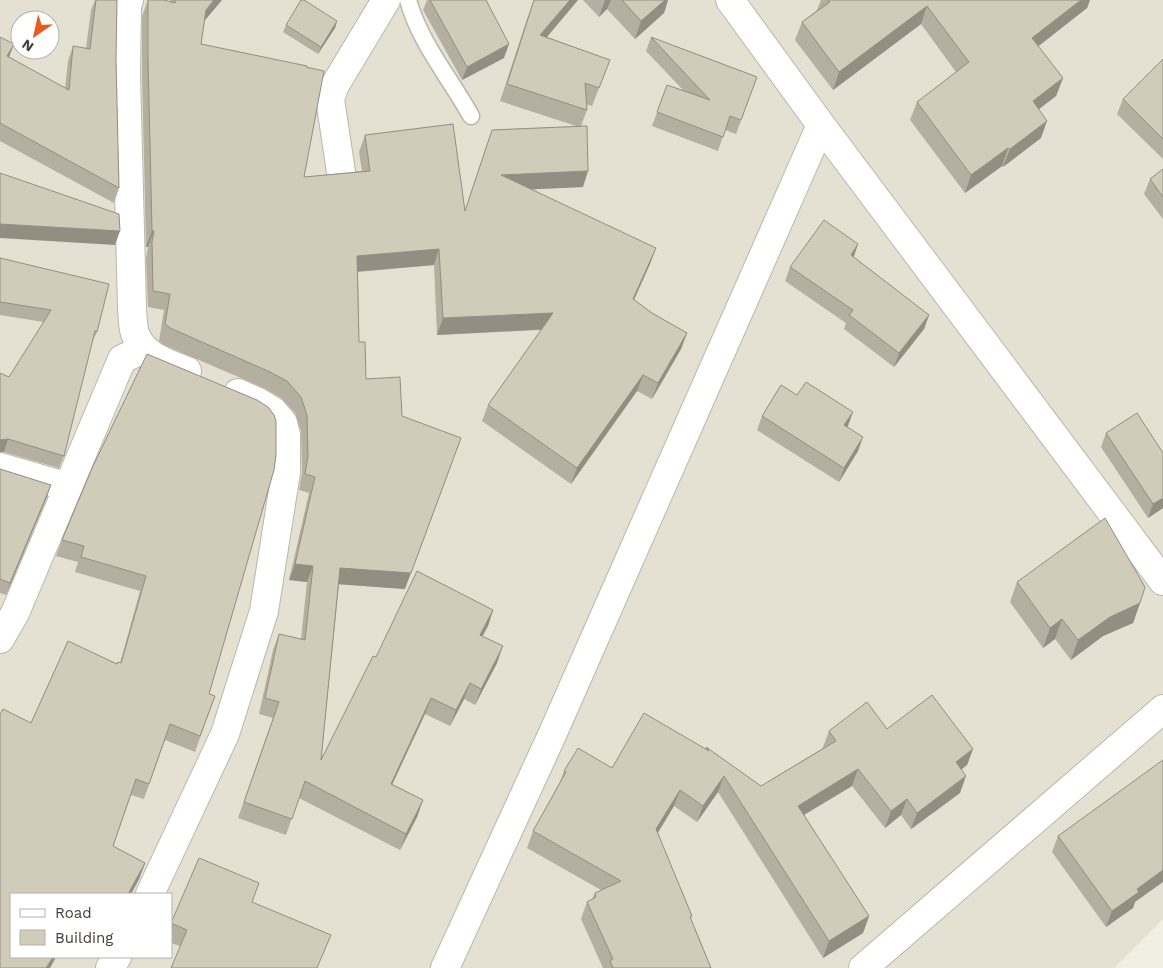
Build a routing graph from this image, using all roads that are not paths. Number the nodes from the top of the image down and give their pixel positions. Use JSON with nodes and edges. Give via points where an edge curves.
{"nodes":[{"id":1,"x":129,"y":0,"type":"edge"},
{"id":2,"x":386,"y":0,"type":"edge"},
{"id":3,"x":408,"y":0,"type":"edge"},
{"id":4,"x":730,"y":0,"type":"edge"},
{"id":5,"x":471,"y":116,"type":"dead end"},
{"id":6,"x":821,"y":125,"type":"junction"},
{"id":7,"x":341,"y":172,"type":"edge"},
{"id":8,"x":144,"y":348,"type":"junction"},
{"id":9,"x":0,"y":467,"type":"edge"},
{"id":10,"x":68,"y":487,"type":"junction"},
{"id":11,"x":1163,"y":581,"type":"edge"},
{"id":12,"x":0,"y":639,"type":"edge"},
{"id":13,"x":1163,"y":709,"type":"edge"},
{"id":14,"x":150,"y":893,"type":"edge"},
{"id":15,"x":445,"y":968,"type":"edge"},
{"id":16,"x":863,"y":968,"type":"edge"}],
"edges":[{"from":1,"to":8,"type":"street","via":[[126,74],[132,308],[135,335]]},
{"from":2,"to":7,"type":"street","via":[[335,85],[330,99]]},
{"from":3,"to":5,"type":"lane","via":[[427,45]]},
{"from":4,"to":6,"type":"street"},
{"from":6,"to":11,"type":"street"},
{"from":6,"to":15,"type":"street","via":[[552,735]]},
{"from":8,"to":10,"type":"street","via":[[122,359]]},
{"from":8,"to":14,"type":"street","via":[[156,358],[273,411],[283,423],[286,435],[286,472],[264,611],[225,734]]},
{"from":9,"to":10,"type":"street"},
{"from":10,"to":12,"type":"street","via":[[15,613]]},
{"from":13,"to":16,"type":"street"}]}
